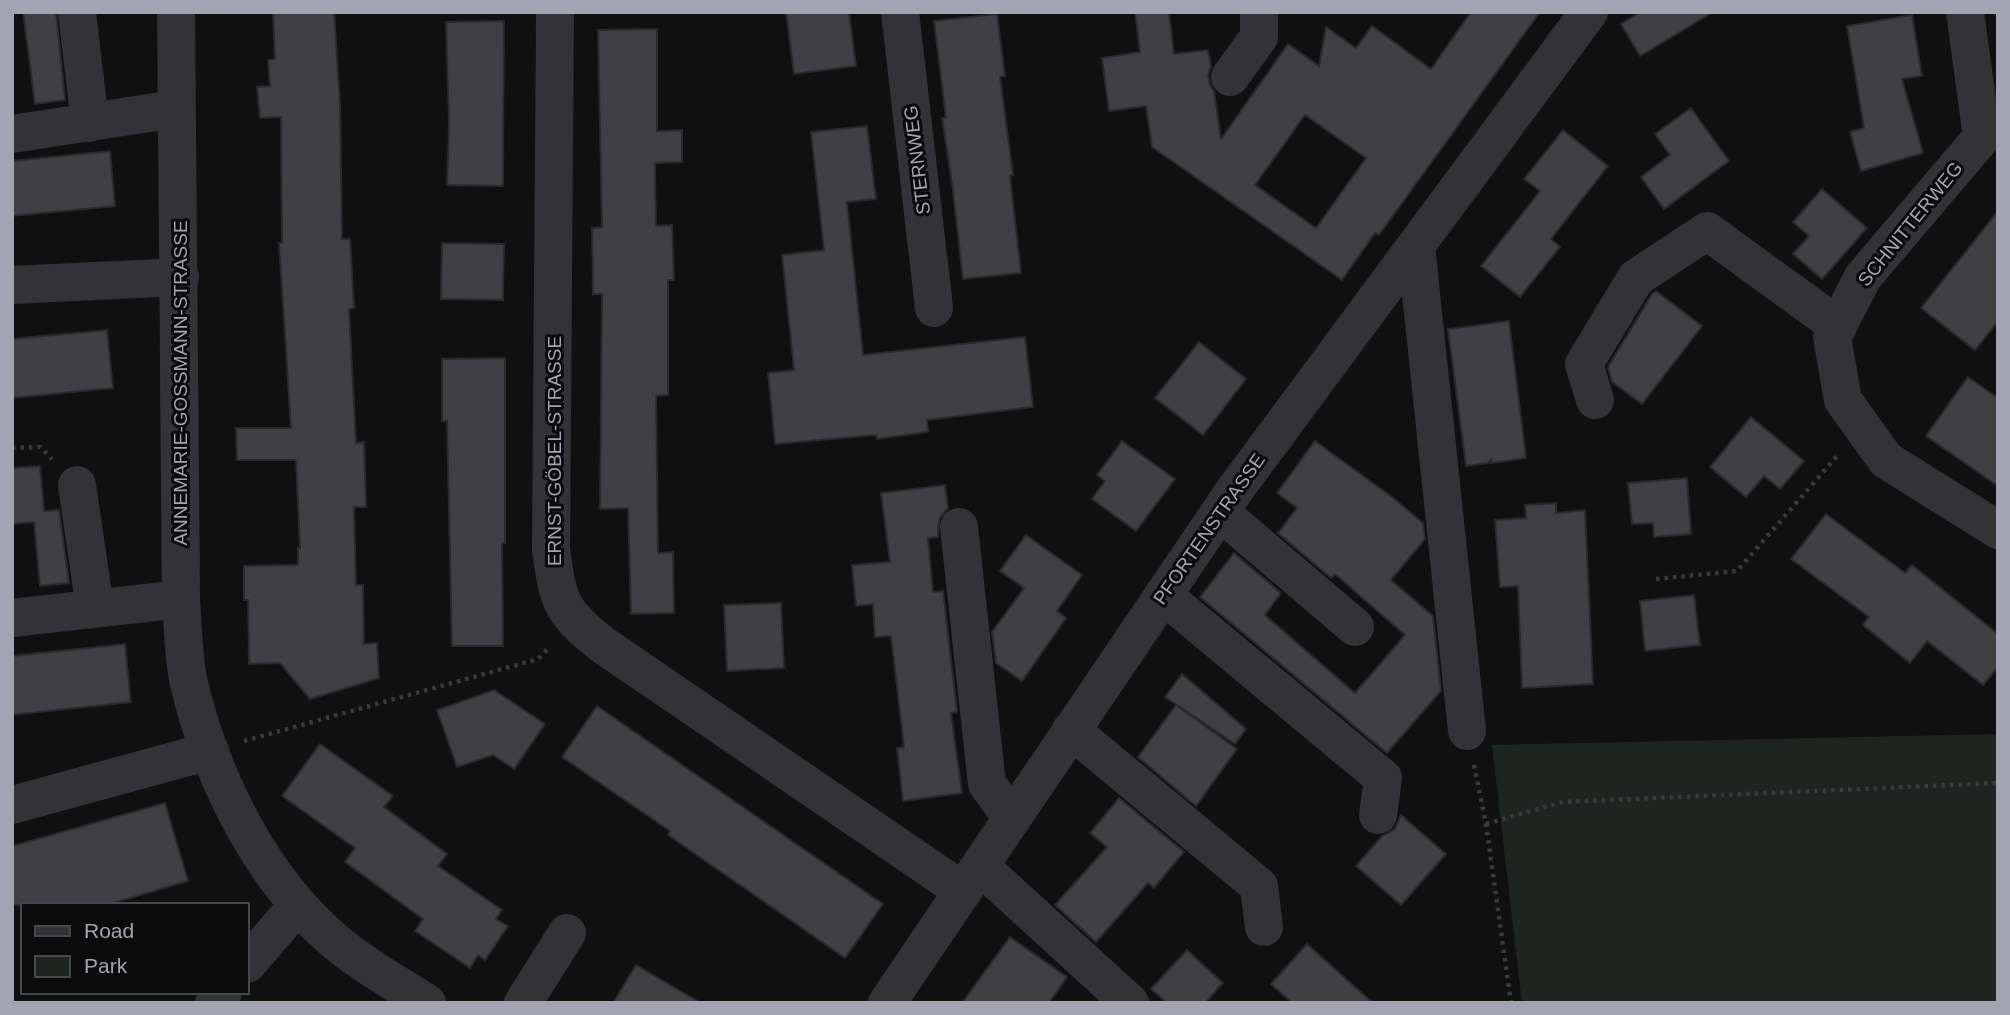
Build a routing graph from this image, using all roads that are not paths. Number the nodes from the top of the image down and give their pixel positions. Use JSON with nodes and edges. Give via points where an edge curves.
{"nodes":[{"id":1,"x":77,"y":12,"type":"edge"},
{"id":2,"x":176,"y":12,"type":"edge"},
{"id":3,"x":555,"y":12,"type":"edge"},
{"id":4,"x":900,"y":12,"type":"edge"},
{"id":5,"x":1259,"y":12,"type":"edge"},
{"id":6,"x":1589,"y":12,"type":"edge"},
{"id":7,"x":1965,"y":12,"type":"edge"},
{"id":8,"x":1230,"y":77,"type":"dead end"},
{"id":9,"x":175,"y":109,"type":"junction"},
{"id":10,"x":90,"y":123,"type":"junction"},
{"id":11,"x":12,"y":134,"type":"edge"},
{"id":12,"x":1990,"y":145,"type":"edge"},
{"id":13,"x":1416,"y":246,"type":"junction"},
{"id":14,"x":180,"y":277,"type":"junction"},
{"id":15,"x":12,"y":285,"type":"edge"},
{"id":16,"x":934,"y":308,"type":"dead end"},
{"id":17,"x":1838,"y":326,"type":"junction"},
{"id":18,"x":1595,"y":400,"type":"dead end"},
{"id":19,"x":77,"y":485,"type":"dead end"},
{"id":20,"x":1220,"y":512,"type":"junction"},
{"id":21,"x":959,"y":527,"type":"dead end"},
{"id":22,"x":1998,"y":530,"type":"edge"},
{"id":23,"x":1163,"y":595,"type":"junction"},
{"id":24,"x":181,"y":599,"type":"junction"},
{"id":25,"x":95,"y":608,"type":"junction"},
{"id":26,"x":12,"y":618,"type":"edge"},
{"id":27,"x":1355,"y":627,"type":"dead end"},
{"id":28,"x":1071,"y":730,"type":"junction"},
{"id":29,"x":1467,"y":731,"type":"road end"},
{"id":30,"x":210,"y":751,"type":"junction"},
{"id":31,"x":12,"y":805,"type":"edge"},
{"id":32,"x":1378,"y":815,"type":"dead end"},
{"id":33,"x":1012,"y":818,"type":"junction"},
{"id":34,"x":972,"y":878,"type":"junction"},
{"id":35,"x":298,"y":905,"type":"junction"},
{"id":36,"x":1264,"y":927,"type":"dead end"},
{"id":37,"x":567,"y":933,"type":"dead end"},
{"id":38,"x":248,"y":963,"type":"edge"},
{"id":39,"x":427,"y":1003,"type":"edge"},
{"id":40,"x":523,"y":1003,"type":"edge"},
{"id":41,"x":887,"y":1003,"type":"edge"},
{"id":42,"x":1130,"y":1003,"type":"edge"}],
"edges":[{"from":1,"to":10,"type":"street"},
{"from":2,"to":9,"type":"street","name":"ANNEMARIE-GOSSMANN-STRASSE"},
{"from":3,"to":34,"type":"street","name":"ERNST-GÖBEL-STRASSE","via":[[551,549],[563,605],[574,622],[603,645]]},
{"from":4,"to":16,"type":"street","name":"STERNWEG"},
{"from":5,"to":8,"type":"street","via":[[1259,37]]},
{"from":6,"to":13,"type":"street","name":"PFORTENSTRASSE"},
{"from":7,"to":12,"type":"street","name":"SCHNITTERWEG"},
{"from":9,"to":10,"type":"street"},
{"from":9,"to":14,"type":"street","name":"ANNEMARIE-GOSSMANN-STRASSE"},
{"from":10,"to":11,"type":"street"},
{"from":12,"to":17,"type":"street","name":"SCHNITTERWEG","via":[[1863,277]]},
{"from":13,"to":20,"type":"street","name":"PFORTENSTRASSE"},
{"from":13,"to":29,"type":"street"},
{"from":14,"to":15,"type":"street"},
{"from":14,"to":24,"type":"street","name":"ANNEMARIE-GOSSMANN-STRASSE"},
{"from":17,"to":18,"type":"street","via":[[1707,231],[1636,278],[1584,364]]},
{"from":17,"to":22,"type":"street","name":"SCHNITTERWEG","via":[[1832,337],[1843,400],[1886,460]]},
{"from":19,"to":25,"type":"street"},
{"from":20,"to":23,"type":"street","name":"PFORTENSTRASSE"},
{"from":20,"to":27,"type":"street"},
{"from":21,"to":33,"type":"street","via":[[988,784]]},
{"from":23,"to":28,"type":"street","name":"PFORTENSTRASSE"},
{"from":23,"to":32,"type":"street","via":[[1383,778]]},
{"from":24,"to":25,"type":"street"},
{"from":24,"to":30,"type":"street","name":"ANNEMARIE-GOSSMANN-STRASSE","via":[[188,677]]},
{"from":25,"to":26,"type":"street"},
{"from":28,"to":33,"type":"street","name":"PFORTENSTRASSE"},
{"from":28,"to":36,"type":"street","via":[[1259,886]]},
{"from":30,"to":31,"type":"street"},
{"from":30,"to":35,"type":"street","name":"ANNEMARIE-GOSSMANN-STRASSE","via":[[235,811]]},
{"from":33,"to":34,"type":"street","name":"PFORTENSTRASSE"},
{"from":34,"to":41,"type":"street","name":"PFORTENSTRASSE"},
{"from":34,"to":42,"type":"street","name":"ERNST-GÖBEL-STRASSE"},
{"from":35,"to":38,"type":"street"},
{"from":35,"to":39,"type":"street","name":"ANNEMARIE-GOSSMANN-STRASSE","via":[[342,948]]},
{"from":37,"to":40,"type":"street"}]}
